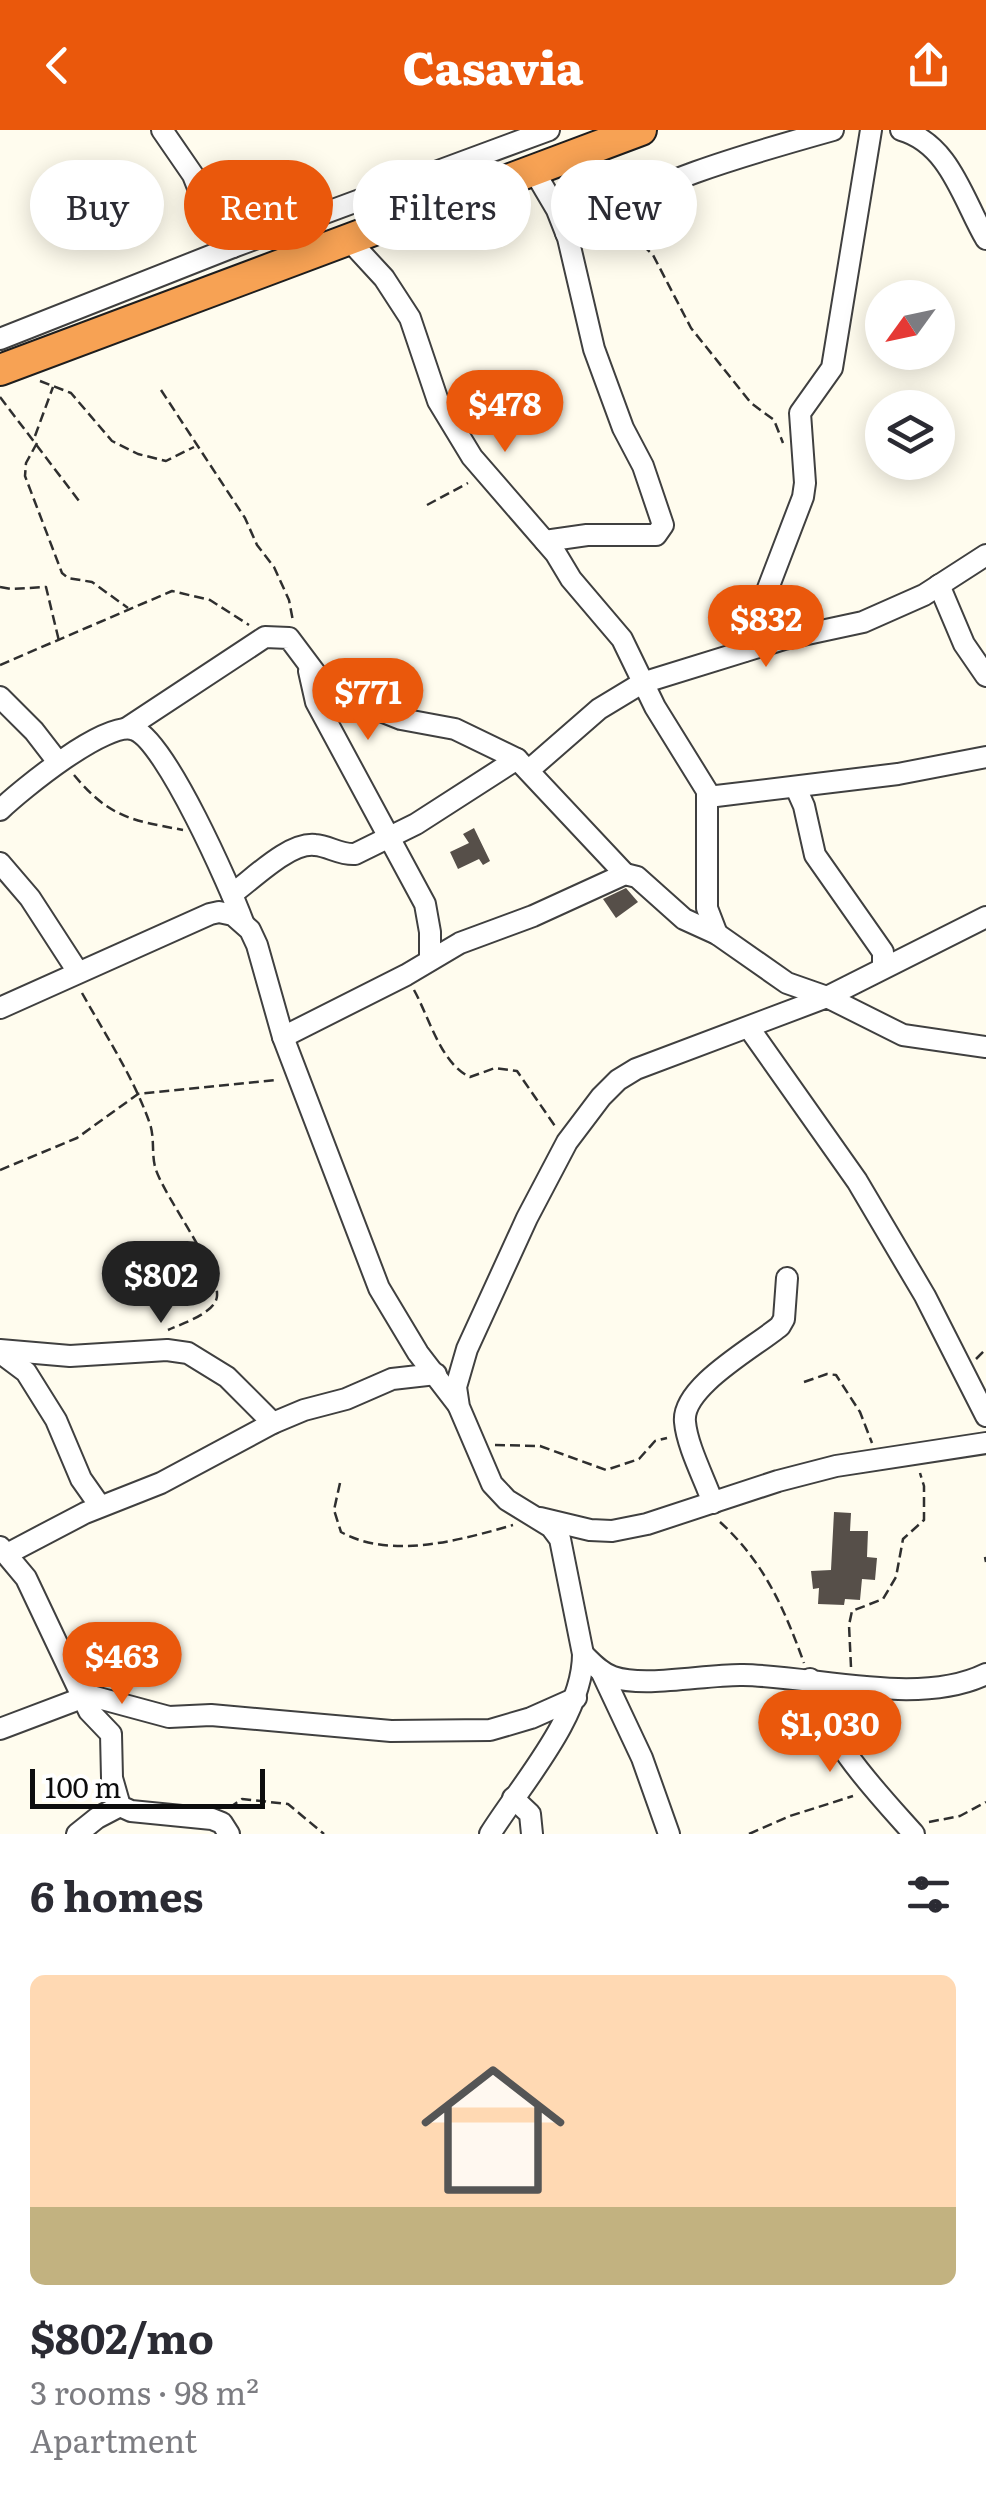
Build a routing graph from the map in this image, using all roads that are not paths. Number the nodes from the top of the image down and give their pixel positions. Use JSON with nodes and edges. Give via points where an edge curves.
{"nodes":[{"id":1,"x":162,"y":130,"type":"edge"},
{"id":2,"x":549,"y":130,"type":"edge"},
{"id":3,"x":640,"y":130,"type":"edge"},
{"id":4,"x":833,"y":130,"type":"edge"},
{"id":5,"x":871,"y":130,"type":"edge"},
{"id":6,"x":901,"y":130,"type":"edge"},
{"id":7,"x":184,"y":161,"type":"edge"},
{"id":8,"x":697,"y":171,"type":"edge"},
{"id":9,"x":538,"y":177,"type":"junction"},
{"id":10,"x":551,"y":203,"type":"edge"},
{"id":11,"x":333,"y":209,"type":"edge"},
{"id":12,"x":348,"y":239,"type":"junction"},
{"id":13,"x":986,"y":239,"type":"edge"},
{"id":14,"x":223,"y":250,"type":"edge"},
{"id":15,"x":570,"y":250,"type":"edge"},
{"id":16,"x":0,"y":339,"type":"edge"},
{"id":17,"x":0,"y":370,"type":"edge"},
{"id":18,"x":545,"y":541,"type":"junction"},
{"id":19,"x":986,"y":555,"type":"edge"},
{"id":20,"x":939,"y":585,"type":"junction"},
{"id":21,"x":744,"y":650,"type":"junction"},
{"id":22,"x":303,"y":655,"type":"junction"},
{"id":23,"x":986,"y":676,"type":"edge"},
{"id":24,"x":642,"y":683,"type":"junction"},
{"id":25,"x":0,"y":698,"type":"edge"},
{"id":26,"x":127,"y":728,"type":"junction"},
{"id":27,"x":986,"y":757,"type":"edge"},
{"id":28,"x":60,"y":761,"type":"junction"},
{"id":29,"x":523,"y":765,"type":"junction"},
{"id":30,"x":796,"y":788,"type":"junction"},
{"id":31,"x":708,"y":797,"type":"junction"},
{"id":32,"x":0,"y":810,"type":"edge"},
{"id":33,"x":388,"y":837,"type":"junction"},
{"id":34,"x":0,"y":863,"type":"edge"},
{"id":35,"x":626,"y":874,"type":"junction"},
{"id":36,"x":232,"y":894,"type":"junction"},
{"id":37,"x":986,"y":917,"type":"edge"},
{"id":38,"x":243,"y":922,"type":"junction"},
{"id":39,"x":965,"y":926,"type":"junction"},
{"id":40,"x":717,"y":934,"type":"junction"},
{"id":41,"x":986,"y":940,"type":"edge"},
{"id":42,"x":430,"y":960,"type":"junction"},
{"id":43,"x":884,"y":967,"type":"junction"},
{"id":44,"x":75,"y":974,"type":"junction"},
{"id":45,"x":827,"y":997,"type":"junction"},
{"id":46,"x":0,"y":1008,"type":"edge"},
{"id":47,"x":748,"y":1028,"type":"junction"},
{"id":48,"x":283,"y":1037,"type":"junction"},
{"id":49,"x":986,"y":1047,"type":"edge"},
{"id":50,"x":787,"y":1278,"type":"dead end"},
{"id":51,"x":0,"y":1352,"type":"edge"},
{"id":52,"x":436,"y":1374,"type":"junction"},
{"id":53,"x":459,"y":1407,"type":"junction"},
{"id":54,"x":986,"y":1416,"type":"edge"},
{"id":55,"x":272,"y":1423,"type":"junction"},
{"id":56,"x":986,"y":1442,"type":"edge"},
{"id":57,"x":707,"y":1505,"type":"junction"},
{"id":58,"x":100,"y":1506,"type":"junction"},
{"id":59,"x":538,"y":1518,"type":"junction"},
{"id":60,"x":4,"y":1551,"type":"edge"},
{"id":61,"x":583,"y":1654,"type":"junction"},
{"id":62,"x":600,"y":1670,"type":"junction"},
{"id":63,"x":986,"y":1674,"type":"edge"},
{"id":64,"x":810,"y":1679,"type":"junction"},
{"id":65,"x":81,"y":1695,"type":"junction"},
{"id":66,"x":576,"y":1698,"type":"junction"},
{"id":67,"x":0,"y":1729,"type":"edge"},
{"id":68,"x":513,"y":1798,"type":"junction"},
{"id":69,"x":120,"y":1806,"type":"junction"},
{"id":70,"x":223,"y":1827,"type":"edge"},
{"id":71,"x":908,"y":1827,"type":"edge"},
{"id":72,"x":78,"y":1834,"type":"edge"},
{"id":73,"x":490,"y":1834,"type":"edge"},
{"id":74,"x":532,"y":1834,"type":"edge"},
{"id":75,"x":669,"y":1834,"type":"edge"}],
"edges":[{"from":1,"to":7,"type":"street"},
{"from":2,"to":11,"type":"street"},
{"from":3,"to":9,"type":"highway"},
{"from":4,"to":8,"type":"street"},
{"from":5,"to":21,"type":"street","via":[[832,368],[800,413],[803,497]]},
{"from":6,"to":13,"type":"street","via":[[928,143],[954,175]]},
{"from":9,"to":10,"type":"street"},
{"from":9,"to":12,"type":"highway"},
{"from":12,"to":17,"type":"highway"},
{"from":12,"to":18,"type":"street","via":[[396,293],[438,401],[472,458]]},
{"from":14,"to":16,"type":"street"},
{"from":15,"to":18,"type":"street","via":[[594,350],[663,526],[656,535]]},
{"from":18,"to":24,"type":"street","via":[[622,639]]},
{"from":19,"to":20,"type":"street"},
{"from":20,"to":21,"type":"street","via":[[864,622]]},
{"from":20,"to":23,"type":"street"},
{"from":21,"to":24,"type":"street"},
{"from":22,"to":26,"type":"street","via":[[289,638],[265,637]]},
{"from":22,"to":29,"type":"street","via":[[328,690],[401,719],[455,729]]},
{"from":22,"to":33,"type":"street","via":[[316,702]]},
{"from":24,"to":29,"type":"street"},
{"from":24,"to":31,"type":"street"},
{"from":25,"to":28,"type":"street"},
{"from":26,"to":28,"type":"street"},
{"from":26,"to":36,"type":"street","via":[[144,736],[157,754]]},
{"from":27,"to":30,"type":"street"},
{"from":28,"to":32,"type":"street"},
{"from":29,"to":33,"type":"street"},
{"from":29,"to":35,"type":"street"},
{"from":30,"to":31,"type":"street"},
{"from":30,"to":43,"type":"street","via":[[815,856],[883,952]]},
{"from":31,"to":40,"type":"street","via":[[707,908]]},
{"from":33,"to":36,"type":"street","via":[[355,854],[299,846]]},
{"from":33,"to":42,"type":"street","via":[[424,904]]},
{"from":34,"to":44,"type":"street","via":[[30,898]]},
{"from":35,"to":40,"type":"street","via":[[638,876],[684,920]]},
{"from":35,"to":42,"type":"street"},
{"from":36,"to":38,"type":"street"},
{"from":37,"to":39,"type":"street"},
{"from":38,"to":44,"type":"street","via":[[210,914]]},
{"from":38,"to":48,"type":"street","via":[[258,946]]},
{"from":39,"to":41,"type":"street"},
{"from":39,"to":43,"type":"street"},
{"from":40,"to":45,"type":"street","via":[[787,984]]},
{"from":42,"to":48,"type":"street"},
{"from":43,"to":45,"type":"street"},
{"from":44,"to":46,"type":"street"},
{"from":45,"to":47,"type":"street"},
{"from":45,"to":49,"type":"street","via":[[902,1034]]},
{"from":47,"to":53,"type":"street","via":[[618,1080],[567,1142],[468,1350],[456,1387]]},
{"from":47,"to":54,"type":"street","via":[[857,1181]]},
{"from":48,"to":52,"type":"street","via":[[379,1288]]},
{"from":50,"to":57,"type":"street","via":[[780,1326],[701,1386],[684,1418]]},
{"from":51,"to":55,"type":"street","via":[[188,1354],[227,1378]]},
{"from":51,"to":58,"type":"street","via":[[26,1372]]},
{"from":52,"to":53,"type":"street"},
{"from":52,"to":55,"type":"street","via":[[392,1379]]},
{"from":53,"to":59,"type":"street","via":[[492,1484]]},
{"from":55,"to":58,"type":"street","via":[[161,1483]]},
{"from":56,"to":57,"type":"street","via":[[778,1480]]},
{"from":57,"to":59,"type":"street","via":[[612,1531]]},
{"from":58,"to":60,"type":"street"},
{"from":59,"to":61,"type":"street","via":[[560,1539]]},
{"from":60,"to":65,"type":"street","via":[[26,1578]]},
{"from":61,"to":62,"type":"street"},
{"from":61,"to":66,"type":"street"},
{"from":62,"to":64,"type":"street","via":[[634,1681]]},
{"from":62,"to":75,"type":"street"},
{"from":63,"to":64,"type":"street","via":[[903,1688]]},
{"from":64,"to":71,"type":"street","via":[[836,1740]]},
{"from":65,"to":66,"type":"street","via":[[169,1717],[411,1732],[490,1730]]},
{"from":65,"to":67,"type":"street"},
{"from":65,"to":69,"type":"street","via":[[114,1741],[112,1778]]},
{"from":66,"to":68,"type":"street"},
{"from":68,"to":73,"type":"street"},
{"from":68,"to":74,"type":"street","via":[[530,1814]]},
{"from":69,"to":70,"type":"street"},
{"from":69,"to":72,"type":"street"}]}
